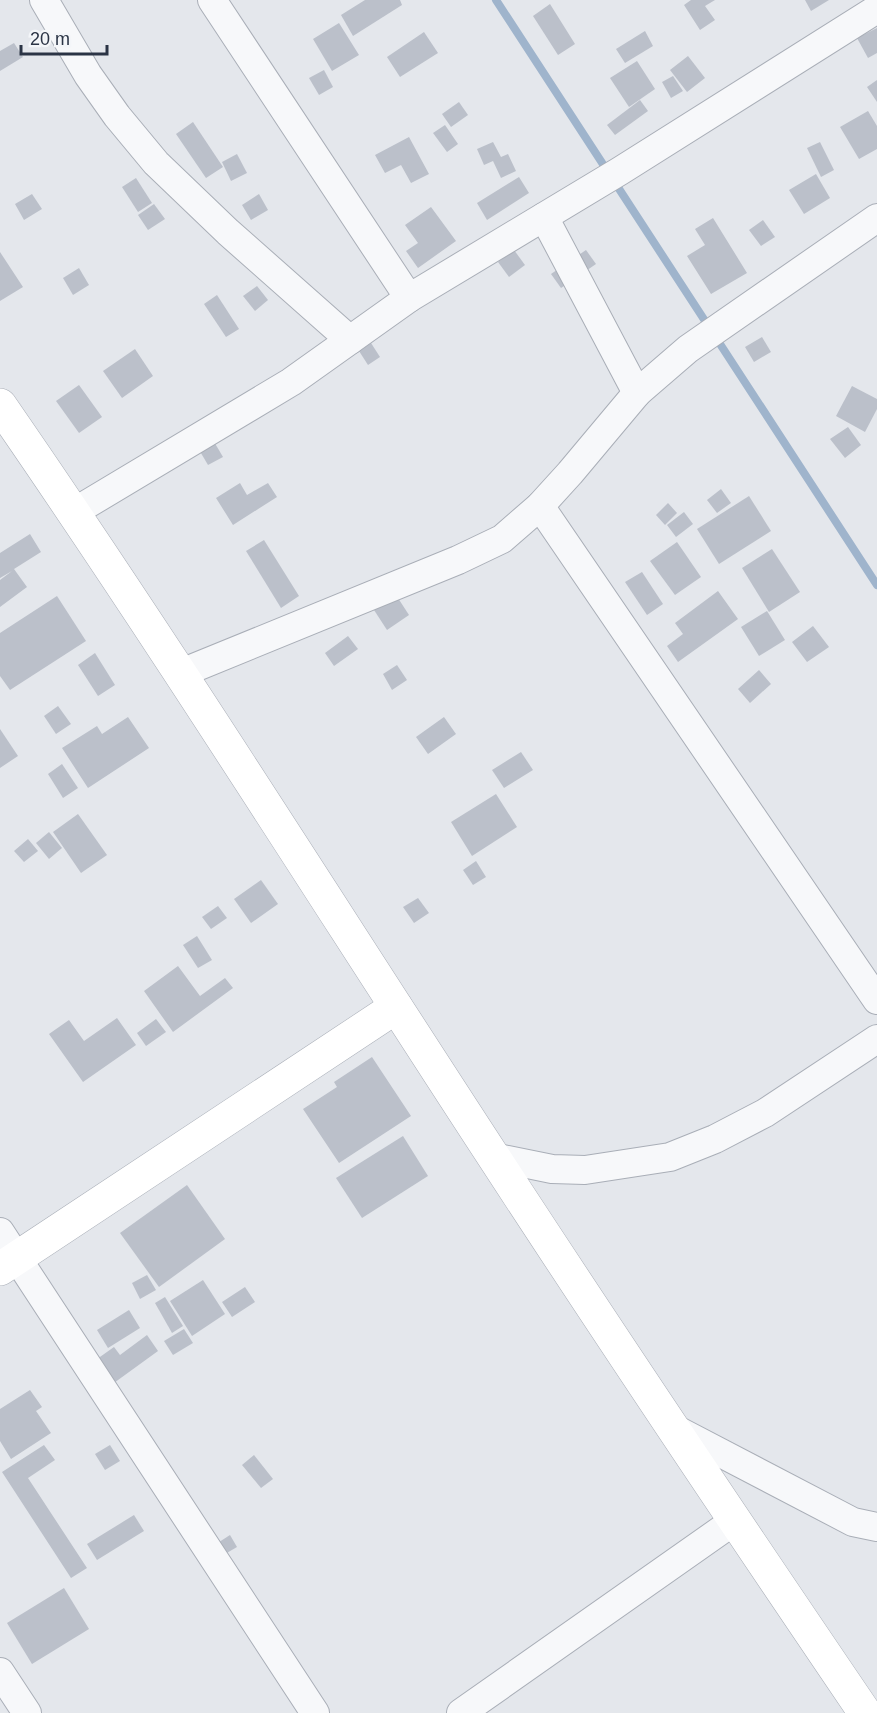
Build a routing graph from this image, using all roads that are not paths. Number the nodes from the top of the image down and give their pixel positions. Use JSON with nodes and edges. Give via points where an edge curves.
{"nodes":[{"id":1,"x":44,"y":0,"type":"edge"},
{"id":2,"x":212,"y":0,"type":"edge"},
{"id":3,"x":877,"y":9,"type":"edge"},
{"id":4,"x":544,"y":217,"type":"junction"},
{"id":5,"x":877,"y":218,"type":"edge"},
{"id":6,"x":410,"y":298,"type":"junction"},
{"id":7,"x":351,"y":340,"type":"junction"},
{"id":8,"x":637,"y":393,"type":"junction"},
{"id":9,"x":0,"y":405,"type":"edge"},
{"id":10,"x":540,"y":506,"type":"junction"},
{"id":11,"x":74,"y":512,"type":"junction"},
{"id":12,"x":179,"y":674,"type":"junction"},
{"id":13,"x":877,"y":1000,"type":"edge"},
{"id":14,"x":396,"y":1007,"type":"junction"},
{"id":15,"x":877,"y":1040,"type":"edge"},
{"id":16,"x":493,"y":1157,"type":"junction"},
{"id":17,"x":6,"y":1253,"type":"edge"},
{"id":18,"x":673,"y":1428,"type":"junction"},
{"id":19,"x":734,"y":1521,"type":"junction"},
{"id":20,"x":877,"y":1527,"type":"edge"},
{"id":21,"x":0,"y":1672,"type":"edge"},
{"id":22,"x":27,"y":1713,"type":"edge"},
{"id":23,"x":315,"y":1713,"type":"edge"},
{"id":24,"x":461,"y":1713,"type":"edge"},
{"id":25,"x":866,"y":1713,"type":"edge"}],
"edges":[{"from":1,"to":7,"type":"street","via":[[88,75],[156,163]]},
{"from":2,"to":6,"type":"street"},
{"from":3,"to":4,"type":"street"},
{"from":4,"to":6,"type":"street"},
{"from":4,"to":8,"type":"street"},
{"from":5,"to":8,"type":"street","via":[[688,350]]},
{"from":6,"to":7,"type":"street"},
{"from":7,"to":11,"type":"street","via":[[291,382]]},
{"from":8,"to":10,"type":"street"},
{"from":9,"to":11,"type":"street"},
{"from":10,"to":12,"type":"street","via":[[502,539],[458,560]]},
{"from":10,"to":13,"type":"street"},
{"from":11,"to":12,"type":"street"},
{"from":12,"to":14,"type":"street"},
{"from":14,"to":16,"type":"street"},
{"from":14,"to":17,"type":"street"},
{"from":15,"to":16,"type":"street","via":[[765,1113],[716,1139],[670,1156],[585,1170],[552,1169]]},
{"from":16,"to":18,"type":"street"},
{"from":17,"to":23,"type":"street"},
{"from":18,"to":19,"type":"street"},
{"from":18,"to":20,"type":"street","via":[[853,1522]]},
{"from":19,"to":24,"type":"street"},
{"from":19,"to":25,"type":"street"},
{"from":21,"to":22,"type":"street"}]}
